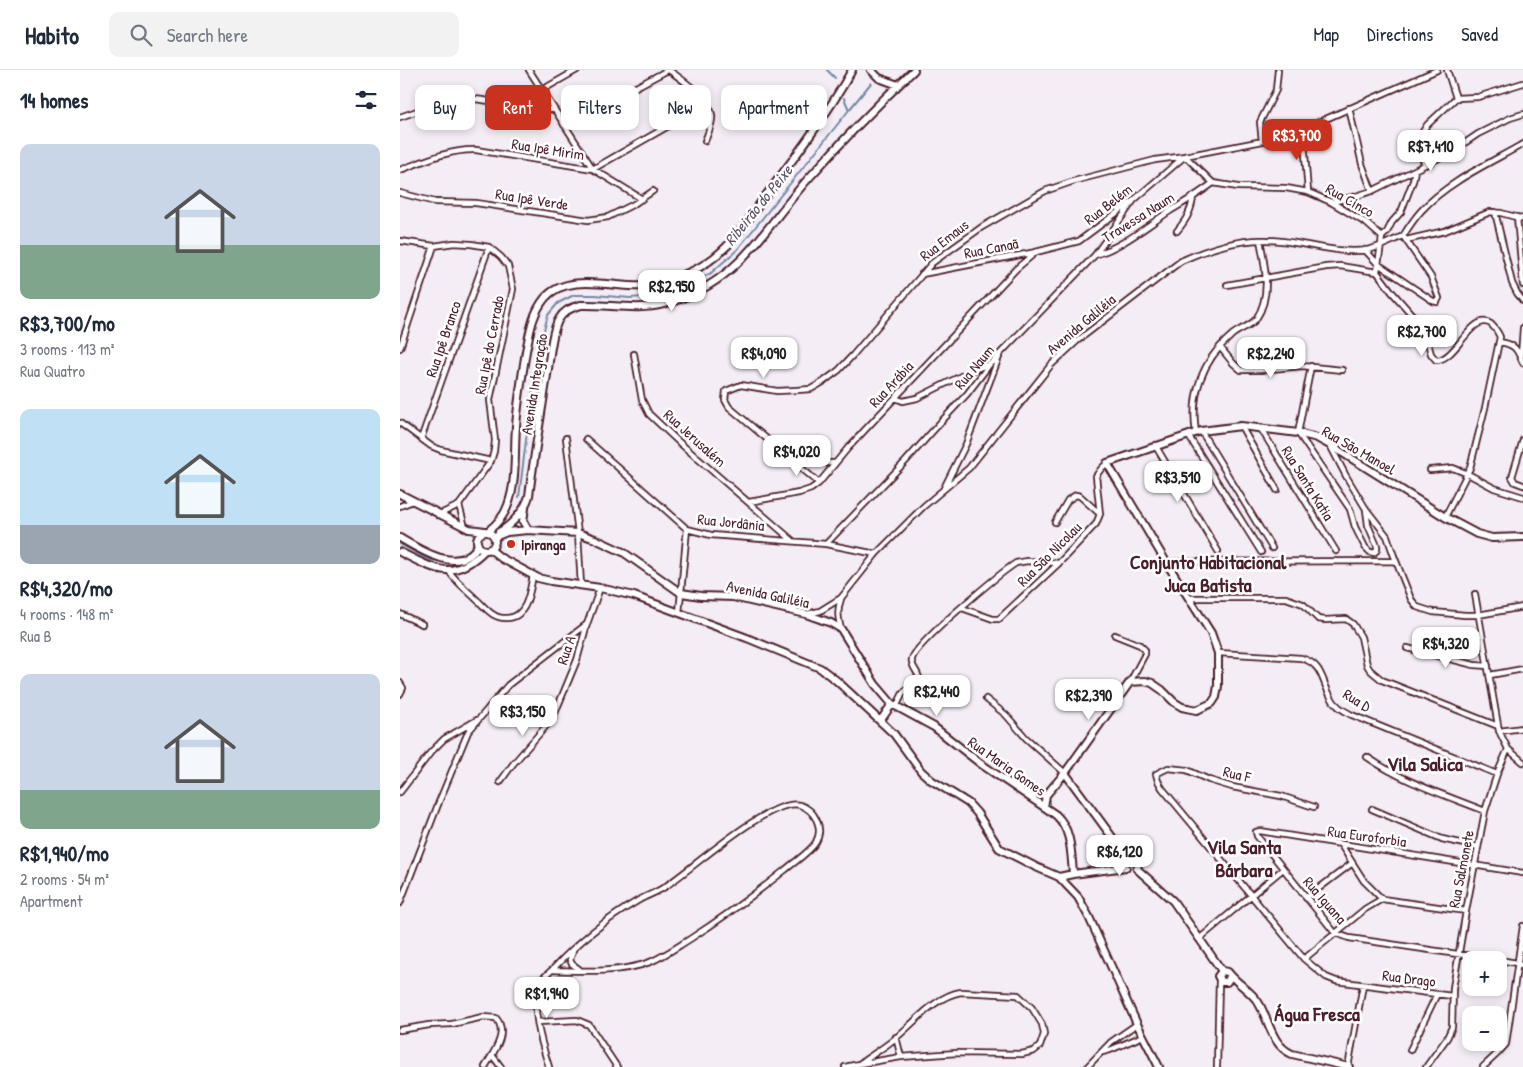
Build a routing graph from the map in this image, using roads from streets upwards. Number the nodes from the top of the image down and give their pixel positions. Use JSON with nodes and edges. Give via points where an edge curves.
{"nodes":[{"id":1,"x":529,"y":70,"type":"edge"},
{"id":2,"x":577,"y":70,"type":"edge"},
{"id":3,"x":668,"y":70,"type":"edge"},
{"id":4,"x":852,"y":70,"type":"edge"},
{"id":5,"x":872,"y":70,"type":"edge"},
{"id":6,"x":914,"y":70,"type":"edge"},
{"id":7,"x":1278,"y":70,"type":"edge"},
{"id":8,"x":1437,"y":70,"type":"edge"},
{"id":9,"x":1447,"y":70,"type":"edge"},
{"id":10,"x":1523,"y":83,"type":"edge"},
{"id":11,"x":898,"y":84,"type":"junction"},
{"id":12,"x":539,"y":85,"type":"edge"},
{"id":13,"x":551,"y":85,"type":"edge"},
{"id":14,"x":639,"y":85,"type":"edge"},
{"id":15,"x":689,"y":85,"type":"edge"},
{"id":16,"x":1456,"y":98,"type":"junction"},
{"id":17,"x":551,"y":105,"type":"edge"},
{"id":18,"x":1348,"y":108,"type":"junction"},
{"id":19,"x":554,"y":110,"type":"junction"},
{"id":20,"x":1523,"y":114,"type":"edge"},
{"id":21,"x":400,"y":117,"type":"edge"},
{"id":22,"x":561,"y":120,"type":"edge"},
{"id":23,"x":1303,"y":128,"type":"junction"},
{"id":24,"x":567,"y":130,"type":"edge"},
{"id":25,"x":662,"y":130,"type":"edge"},
{"id":26,"x":710,"y":130,"type":"edge"},
{"id":27,"x":705,"y":141,"type":"dead end"},
{"id":28,"x":1262,"y":141,"type":"junction"},
{"id":29,"x":1523,"y":144,"type":"edge"},
{"id":30,"x":1185,"y":156,"type":"junction"},
{"id":31,"x":1425,"y":165,"type":"junction"},
{"id":32,"x":593,"y":169,"type":"junction"},
{"id":33,"x":400,"y":170,"type":"edge"},
{"id":34,"x":1415,"y":170,"type":"junction"},
{"id":35,"x":1213,"y":183,"type":"junction"},
{"id":36,"x":654,"y":191,"type":"dead end"},
{"id":37,"x":1308,"y":192,"type":"junction"},
{"id":38,"x":1372,"y":192,"type":"junction"},
{"id":39,"x":400,"y":193,"type":"edge"},
{"id":40,"x":1193,"y":198,"type":"junction"},
{"id":41,"x":642,"y":199,"type":"junction"},
{"id":42,"x":1134,"y":200,"type":"junction"},
{"id":43,"x":1331,"y":202,"type":"junction"},
{"id":44,"x":1495,"y":212,"type":"junction"},
{"id":45,"x":1517,"y":217,"type":"junction"},
{"id":46,"x":1523,"y":219,"type":"edge"},
{"id":47,"x":1177,"y":231,"type":"dead end"},
{"id":48,"x":1382,"y":237,"type":"junction"},
{"id":49,"x":1404,"y":238,"type":"junction"},
{"id":50,"x":400,"y":240,"type":"edge"},
{"id":51,"x":1260,"y":240,"type":"junction"},
{"id":52,"x":1380,"y":245,"type":"junction"},
{"id":53,"x":434,"y":246,"type":"junction"},
{"id":54,"x":489,"y":247,"type":"junction"},
{"id":55,"x":1365,"y":250,"type":"junction"},
{"id":56,"x":1036,"y":252,"type":"junction"},
{"id":57,"x":1096,"y":255,"type":"junction"},
{"id":58,"x":1378,"y":264,"type":"junction"},
{"id":59,"x":1377,"y":272,"type":"junction"},
{"id":60,"x":921,"y":274,"type":"junction"},
{"id":61,"x":1266,"y":279,"type":"junction"},
{"id":62,"x":1227,"y":285,"type":"dead end"},
{"id":63,"x":1523,"y":285,"type":"edge"},
{"id":64,"x":1523,"y":301,"type":"edge"},
{"id":65,"x":1523,"y":328,"type":"edge"},
{"id":66,"x":1500,"y":342,"type":"junction"},
{"id":67,"x":1220,"y":347,"type":"junction"},
{"id":68,"x":400,"y":348,"type":"edge"},
{"id":69,"x":634,"y":354,"type":"dead end"},
{"id":70,"x":1001,"y":354,"type":"junction"},
{"id":71,"x":1522,"y":360,"type":"edge"},
{"id":72,"x":990,"y":364,"type":"junction"},
{"id":73,"x":1311,"y":366,"type":"junction"},
{"id":74,"x":1342,"y":370,"type":"dead end"},
{"id":75,"x":895,"y":398,"type":"junction"},
{"id":76,"x":400,"y":423,"type":"edge"},
{"id":77,"x":1240,"y":426,"type":"junction"},
{"id":78,"x":1260,"y":427,"type":"junction"},
{"id":79,"x":1199,"y":432,"type":"junction"},
{"id":80,"x":1298,"y":433,"type":"junction"},
{"id":81,"x":1188,"y":435,"type":"junction"},
{"id":82,"x":566,"y":438,"type":"dead end"},
{"id":83,"x":422,"y":439,"type":"junction"},
{"id":84,"x":586,"y":439,"type":"dead end"},
{"id":85,"x":1523,"y":440,"type":"edge"},
{"id":86,"x":1155,"y":445,"type":"junction"},
{"id":87,"x":1330,"y":445,"type":"junction"},
{"id":88,"x":787,"y":455,"type":"junction"},
{"id":89,"x":491,"y":461,"type":"junction"},
{"id":90,"x":835,"y":463,"type":"junction"},
{"id":91,"x":1107,"y":463,"type":"junction"},
{"id":92,"x":1430,"y":470,"type":"dead end"},
{"id":93,"x":1468,"y":474,"type":"junction"},
{"id":94,"x":819,"y":483,"type":"junction"},
{"id":95,"x":1523,"y":485,"type":"edge"},
{"id":96,"x":1277,"y":490,"type":"dead end"},
{"id":97,"x":942,"y":492,"type":"junction"},
{"id":98,"x":400,"y":494,"type":"edge"},
{"id":99,"x":1523,"y":497,"type":"edge"},
{"id":100,"x":413,"y":501,"type":"junction"},
{"id":101,"x":749,"y":502,"type":"junction"},
{"id":102,"x":400,"y":506,"type":"edge"},
{"id":103,"x":459,"y":506,"type":"junction"},
{"id":104,"x":526,"y":506,"type":"junction"},
{"id":105,"x":1366,"y":509,"type":"junction"},
{"id":106,"x":438,"y":514,"type":"junction"},
{"id":107,"x":1100,"y":514,"type":"junction"},
{"id":108,"x":1445,"y":517,"type":"junction"},
{"id":109,"x":1055,"y":522,"type":"dead end"},
{"id":110,"x":467,"y":528,"type":"junction"},
{"id":111,"x":687,"y":529,"type":"junction"},
{"id":112,"x":528,"y":530,"type":"junction"},
{"id":113,"x":486,"y":531,"type":"junction"},
{"id":114,"x":578,"y":533,"type":"junction"},
{"id":115,"x":495,"y":536,"type":"junction"},
{"id":116,"x":1523,"y":537,"type":"edge"},
{"id":117,"x":400,"y":538,"type":"edge"},
{"id":118,"x":478,"y":542,"type":"junction"},
{"id":119,"x":793,"y":542,"type":"junction"},
{"id":120,"x":826,"y":544,"type":"junction"},
{"id":121,"x":1272,"y":548,"type":"dead end"},
{"id":122,"x":488,"y":550,"type":"junction"},
{"id":123,"x":1218,"y":551,"type":"dead end"},
{"id":124,"x":1336,"y":551,"type":"dead end"},
{"id":125,"x":400,"y":552,"type":"edge"},
{"id":126,"x":1261,"y":552,"type":"dead end"},
{"id":127,"x":876,"y":554,"type":"junction"},
{"id":128,"x":1396,"y":561,"type":"junction"},
{"id":129,"x":1166,"y":562,"type":"junction"},
{"id":130,"x":1059,"y":563,"type":"junction"},
{"id":131,"x":449,"y":571,"type":"junction"},
{"id":132,"x":533,"y":576,"type":"junction"},
{"id":133,"x":580,"y":586,"type":"junction"},
{"id":134,"x":600,"y":588,"type":"junction"},
{"id":135,"x":681,"y":594,"type":"junction"},
{"id":136,"x":1474,"y":594,"type":"dead end"},
{"id":137,"x":841,"y":598,"type":"junction"},
{"id":138,"x":1189,"y":598,"type":"junction"},
{"id":139,"x":1523,"y":607,"type":"edge"},
{"id":140,"x":962,"y":608,"type":"junction"},
{"id":141,"x":679,"y":613,"type":"junction"},
{"id":142,"x":400,"y":614,"type":"edge"},
{"id":143,"x":806,"y":614,"type":"junction"},
{"id":144,"x":1478,"y":615,"type":"junction"},
{"id":145,"x":422,"y":624,"type":"dead end"},
{"id":146,"x":587,"y":624,"type":"junction"},
{"id":147,"x":841,"y":629,"type":"junction"},
{"id":148,"x":1115,"y":634,"type":"dead end"},
{"id":149,"x":1407,"y":648,"type":"dead end"},
{"id":150,"x":1218,"y":653,"type":"junction"},
{"id":151,"x":1488,"y":666,"type":"junction"},
{"id":152,"x":1523,"y":669,"type":"edge"},
{"id":153,"x":1490,"y":675,"type":"junction"},
{"id":154,"x":1130,"y":682,"type":"junction"},
{"id":155,"x":401,"y":685,"type":"edge"},
{"id":156,"x":400,"y":694,"type":"edge"},
{"id":157,"x":986,"y":699,"type":"dead end"},
{"id":158,"x":894,"y":706,"type":"junction"},
{"id":159,"x":478,"y":719,"type":"junction"},
{"id":160,"x":881,"y":720,"type":"junction"},
{"id":161,"x":1523,"y":728,"type":"edge"},
{"id":162,"x":1499,"y":729,"type":"junction"},
{"id":163,"x":1508,"y":749,"type":"junction"},
{"id":164,"x":1367,"y":757,"type":"dead end"},
{"id":165,"x":1523,"y":762,"type":"edge"},
{"id":166,"x":1065,"y":773,"type":"junction"},
{"id":167,"x":1156,"y":774,"type":"joint"},
{"id":168,"x":1498,"y":774,"type":"junction"},
{"id":169,"x":500,"y":782,"type":"dead end"},
{"id":170,"x":400,"y":792,"type":"edge"},
{"id":171,"x":1022,"y":793,"type":"junction"},
{"id":172,"x":1046,"y":795,"type":"junction"},
{"id":173,"x":1044,"y":807,"type":"junction"},
{"id":174,"x":1314,"y":807,"type":"dead end"},
{"id":175,"x":1372,"y":809,"type":"dead end"},
{"id":176,"x":1485,"y":811,"type":"junction"},
{"id":177,"x":1256,"y":831,"type":"joint"},
{"id":178,"x":1341,"y":845,"type":"junction"},
{"id":179,"x":1478,"y":847,"type":"junction"},
{"id":180,"x":1127,"y":863,"type":"junction"},
{"id":181,"x":1351,"y":864,"type":"junction"},
{"id":182,"x":1475,"y":864,"type":"junction"},
{"id":183,"x":1138,"y":868,"type":"junction"},
{"id":184,"x":1283,"y":869,"type":"junction"},
{"id":185,"x":1523,"y":872,"type":"edge"},
{"id":186,"x":1073,"y":874,"type":"junction"},
{"id":187,"x":1059,"y":877,"type":"junction"},
{"id":188,"x":1251,"y":894,"type":"junction"},
{"id":189,"x":1306,"y":898,"type":"junction"},
{"id":190,"x":1382,"y":899,"type":"junction"},
{"id":191,"x":400,"y":902,"type":"edge"},
{"id":192,"x":1466,"y":910,"type":"junction"},
{"id":193,"x":1523,"y":926,"type":"edge"},
{"id":194,"x":1335,"y":933,"type":"junction"},
{"id":195,"x":1199,"y":938,"type":"junction"},
{"id":196,"x":575,"y":948,"type":"junction"},
{"id":197,"x":1460,"y":954,"type":"junction"},
{"id":198,"x":1304,"y":959,"type":"junction"},
{"id":199,"x":1507,"y":961,"type":"edge"},
{"id":200,"x":1517,"y":963,"type":"junction"},
{"id":201,"x":1523,"y":966,"type":"edge"},
{"id":202,"x":552,"y":970,"type":"junction"},
{"id":203,"x":580,"y":970,"type":"junction"},
{"id":204,"x":1222,"y":971,"type":"junction"},
{"id":205,"x":1230,"y":977,"type":"junction"},
{"id":206,"x":1220,"y":981,"type":"junction"},
{"id":207,"x":1363,"y":986,"type":"junction"},
{"id":208,"x":1437,"y":994,"type":"junction"},
{"id":209,"x":1452,"y":996,"type":"junction"},
{"id":210,"x":538,"y":1022,"type":"junction"},
{"id":211,"x":1137,"y":1024,"type":"junction"},
{"id":212,"x":400,"y":1030,"type":"edge"},
{"id":213,"x":1143,"y":1036,"type":"junction"},
{"id":214,"x":896,"y":1037,"type":"junction"},
{"id":215,"x":1410,"y":1050,"type":"dead end"},
{"id":216,"x":1102,"y":1052,"type":"junction"},
{"id":217,"x":492,"y":1055,"type":"junction"},
{"id":218,"x":901,"y":1057,"type":"junction"},
{"id":219,"x":859,"y":1064,"type":"junction"},
{"id":220,"x":485,"y":1067,"type":"edge"},
{"id":221,"x":501,"y":1067,"type":"edge"},
{"id":222,"x":549,"y":1067,"type":"edge"},
{"id":223,"x":617,"y":1067,"type":"edge"},
{"id":224,"x":845,"y":1067,"type":"edge"},
{"id":225,"x":1087,"y":1067,"type":"edge"},
{"id":226,"x":1159,"y":1067,"type":"edge"},
{"id":227,"x":1217,"y":1067,"type":"edge"},
{"id":228,"x":1348,"y":1067,"type":"edge"},
{"id":229,"x":1426,"y":1067,"type":"edge"},
{"id":230,"x":1483,"y":1067,"type":"edge"}],
"edges":[{"from":1,"to":12,"type":"street"},
{"from":2,"to":13,"type":"street"},
{"from":3,"to":14,"type":"street"},
{"from":3,"to":15,"type":"street"},
{"from":4,"to":113,"type":"street","name":"Avenida Integração","via":[[780,177],[728,245],[708,263],[660,284],[577,284],[563,286],[546,297],[531,325],[522,375],[512,494],[504,516]]},
{"from":5,"to":11,"type":"street","via":[[879,78]]},
{"from":6,"to":11,"type":"street","name":"Avenida Integração"},
{"from":7,"to":28,"type":"street","via":[[1276,90],[1260,122]]},
{"from":8,"to":18,"type":"street","name":"Rua Emaus"},
{"from":9,"to":16,"type":"street"},
{"from":10,"to":16,"type":"street","via":[[1478,96]]},
{"from":11,"to":104,"type":"street","name":"Avenida Integração","via":[[810,177],[744,257],[715,283],[664,304],[642,308],[581,306],[564,312],[558,319],[552,346]]},
{"from":16,"to":31,"type":"street","via":[[1422,133],[1418,148]]},
{"from":17,"to":19,"type":"street"},
{"from":18,"to":23,"type":"street","name":"Rua Emaus"},
{"from":18,"to":38,"type":"street"},
{"from":19,"to":21,"type":"street","via":[[468,98],[452,99]]},
{"from":19,"to":22,"type":"street"},
{"from":20,"to":31,"type":"street","via":[[1478,134]]},
{"from":23,"to":28,"type":"street","name":"Rua Emaus"},
{"from":23,"to":37,"type":"street"},
{"from":24,"to":32,"type":"street"},
{"from":25,"to":32,"type":"street","name":"Rua Ipê Mirim"},
{"from":26,"to":27,"type":"street"},
{"from":28,"to":30,"type":"street","name":"Rua Emaus"},
{"from":29,"to":49,"type":"street","via":[[1436,197],[1420,211]]},
{"from":30,"to":35,"type":"street"},
{"from":30,"to":42,"type":"street","name":"Rua Belém"},
{"from":30,"to":60,"type":"street","name":"Rua Emaus","via":[[1119,168],[1046,191],[969,235]]},
{"from":31,"to":34,"type":"street"},
{"from":32,"to":33,"type":"street","name":"Rua Ipê Mirim","via":[[466,150]]},
{"from":32,"to":41,"type":"street"},
{"from":34,"to":38,"type":"street"},
{"from":34,"to":48,"type":"street","via":[[1401,212]]},
{"from":35,"to":37,"type":"street","name":"Rua Cinco"},
{"from":35,"to":40,"type":"street","name":"Travessa Naum"},
{"from":36,"to":41,"type":"street","name":"Rua Ipê Verde"},
{"from":37,"to":43,"type":"street","name":"Rua Cinco"},
{"from":38,"to":43,"type":"street"},
{"from":39,"to":41,"type":"street","name":"Rua Ipê Verde","via":[[436,202],[476,203],[588,220],[608,217]]},
{"from":40,"to":47,"type":"street","name":"Travessa Naum","via":[[1186,221]]},
{"from":40,"to":57,"type":"street","name":"Travessa Naum","via":[[1125,242]]},
{"from":42,"to":56,"type":"street","name":"Rua Belém","via":[[1079,241]]},
{"from":42,"to":57,"type":"street","name":"Rua Naum"},
{"from":43,"to":48,"type":"street","name":"Rua Cinco"},
{"from":44,"to":45,"type":"street"},
{"from":44,"to":49,"type":"street","name":"Avenida Galiléia","via":[[1445,230]]},
{"from":44,"to":64,"type":"street","via":[[1512,283]]},
{"from":45,"to":46,"type":"street"},
{"from":45,"to":63,"type":"street"},
{"from":48,"to":52,"type":"street","name":"Rua Cinco"},
{"from":49,"to":52,"type":"street","name":"Avenida Galiléia"},
{"from":49,"to":58,"type":"street","via":[[1431,276],[1438,301],[1433,301]]},
{"from":50,"to":53,"type":"street"},
{"from":51,"to":55,"type":"street","name":"Avenida Galiléia"},
{"from":51,"to":61,"type":"street"},
{"from":51,"to":97,"type":"street","name":"Avenida Galiléia","via":[[1216,247],[1181,261],[1077,340],[1051,365],[969,468]]},
{"from":52,"to":55,"type":"street","name":"Avenida Galiléia"},
{"from":52,"to":58,"type":"street","name":"Rua Cinco"},
{"from":53,"to":54,"type":"street","via":[[471,244]]},
{"from":53,"to":68,"type":"street"},
{"from":54,"to":83,"type":"street","name":"Rua Ipê Branco"},
{"from":54,"to":89,"type":"street","name":"Rua Ipê do Cerrado","via":[[508,266],[513,289],[490,400],[495,440]]},
{"from":55,"to":58,"type":"street"},
{"from":56,"to":60,"type":"street","name":"Rua Canaã"},
{"from":56,"to":75,"type":"street","name":"Rua Arábia"},
{"from":57,"to":70,"type":"street","name":"Rua Naum"},
{"from":58,"to":59,"type":"street","name":"Rua Cinco"},
{"from":59,"to":61,"type":"street","via":[[1340,266]]},
{"from":59,"to":66,"type":"street","via":[[1421,325],[1436,360],[1446,358],[1474,326],[1481,323],[1486,322],[1494,328]]},
{"from":60,"to":88,"type":"street","name":"Rua Emaus","via":[[853,356],[823,382],[811,388],[777,392],[741,385],[726,391],[725,400],[729,407]]},
{"from":61,"to":62,"type":"street"},
{"from":61,"to":67,"type":"street","via":[[1256,320],[1237,331]]},
{"from":65,"to":71,"type":"street"},
{"from":66,"to":71,"type":"street","via":[[1511,344]]},
{"from":66,"to":93,"type":"street"},
{"from":67,"to":73,"type":"street","via":[[1241,370]]},
{"from":67,"to":79,"type":"street","via":[[1202,373],[1193,410]]},
{"from":69,"to":101,"type":"street","name":"Rua Jerusalém","via":[[642,400],[649,414]]},
{"from":70,"to":72,"type":"street","name":"Rua Naum"},
{"from":70,"to":97,"type":"street","via":[[966,444]]},
{"from":72,"to":75,"type":"street","via":[[971,370],[917,398],[903,401]]},
{"from":72,"to":120,"type":"street","name":"Rua Naum","via":[[968,394]]},
{"from":73,"to":74,"type":"street"},
{"from":73,"to":80,"type":"street"},
{"from":75,"to":90,"type":"street","name":"Rua Arábia"},
{"from":76,"to":83,"type":"street"},
{"from":77,"to":78,"type":"street","name":"Rua São Manoel"},
{"from":77,"to":79,"type":"street","name":"Rua São Manoel"},
{"from":77,"to":96,"type":"street","name":"Rua Santa Katia"},
{"from":78,"to":80,"type":"street","name":"Rua São Manoel"},
{"from":78,"to":124,"type":"street","name":"Rua Santa Katia"},
{"from":79,"to":81,"type":"street","name":"Rua São Manoel"},
{"from":79,"to":121,"type":"street"},
{"from":80,"to":87,"type":"street","name":"Rua São Manoel"},
{"from":80,"to":105,"type":"street","via":[[1350,509],[1358,534],[1373,553],[1377,546],[1368,525]]},
{"from":81,"to":86,"type":"street","name":"Rua São Manoel"},
{"from":81,"to":126,"type":"street"},
{"from":82,"to":114,"type":"street"},
{"from":83,"to":89,"type":"street","via":[[441,450]]},
{"from":84,"to":111,"type":"street","name":"Rua Jordânia"},
{"from":85,"to":95,"type":"street","via":[[1513,473],[1517,484]]},
{"from":86,"to":91,"type":"street","name":"Rua São Manoel"},
{"from":86,"to":123,"type":"street"},
{"from":87,"to":105,"type":"street"},
{"from":87,"to":108,"type":"street","name":"Rua São Manoel"},
{"from":88,"to":90,"type":"street"},
{"from":88,"to":94,"type":"street"},
{"from":89,"to":103,"type":"street","name":"Rua Ipê do Cerrado"},
{"from":90,"to":94,"type":"street","name":"Rua Arábia"},
{"from":91,"to":107,"type":"street","via":[[1096,476]]},
{"from":91,"to":129,"type":"street"},
{"from":92,"to":93,"type":"street","via":[[1452,468]]},
{"from":93,"to":99,"type":"street","via":[[1494,488]]},
{"from":93,"to":108,"type":"street"},
{"from":94,"to":101,"type":"street","name":"Rua Arábia","via":[[799,493]]},
{"from":97,"to":127,"type":"street","name":"Avenida Galiléia"},
{"from":98,"to":100,"type":"street"},
{"from":100,"to":102,"type":"street"},
{"from":100,"to":106,"type":"street"},
{"from":101,"to":119,"type":"street","name":"Rua Jerusalém"},
{"from":103,"to":106,"type":"street"},
{"from":103,"to":110,"type":"street"},
{"from":104,"to":112,"type":"street","via":[[523,521]]},
{"from":104,"to":115,"type":"street"},
{"from":105,"to":128,"type":"street","via":[[1387,536]]},
{"from":106,"to":110,"type":"street"},
{"from":107,"to":109,"type":"street","via":[[1076,495],[1068,500]]},
{"from":107,"to":130,"type":"street","name":"Rua São Nicolau","via":[[1096,524]]},
{"from":108,"to":116,"type":"street","name":"Rua São Manoel","via":[[1492,538]]},
{"from":110,"to":113,"type":"street"},
{"from":110,"to":118,"type":"street"},
{"from":111,"to":119,"type":"street","name":"Rua Jordânia","via":[[711,535]]},
{"from":111,"to":135,"type":"street"},
{"from":112,"to":114,"type":"street"},
{"from":112,"to":115,"type":"street"},
{"from":113,"to":115,"type":"street"},
{"from":113,"to":118,"type":"street","via":[[480,534]]},
{"from":114,"to":133,"type":"street"},
{"from":114,"to":135,"type":"street","via":[[623,552]]},
{"from":115,"to":122,"type":"street","via":[[495,544]]},
{"from":117,"to":118,"type":"street","via":[[455,561],[470,556]]},
{"from":118,"to":122,"type":"street"},
{"from":119,"to":120,"type":"street","name":"Rua Jordânia"},
{"from":120,"to":127,"type":"street","name":"Rua Jordânia"},
{"from":122,"to":131,"type":"street","via":[[464,567]]},
{"from":122,"to":132,"type":"street"},
{"from":125,"to":131,"type":"street","via":[[438,570]]},
{"from":127,"to":137,"type":"street","name":"Avenida Galiléia"},
{"from":128,"to":129,"type":"street"},
{"from":128,"to":144,"type":"street","via":[[1417,607],[1432,612]]},
{"from":129,"to":138,"type":"street"},
{"from":130,"to":140,"type":"street","via":[[1016,563]]},
{"from":130,"to":140,"type":"street","name":"Rua São Nicolau","via":[[999,619]]},
{"from":131,"to":132,"type":"street","via":[[487,609],[501,618],[511,618],[524,607]]},
{"from":132,"to":133,"type":"street"},
{"from":133,"to":134,"type":"street"},
{"from":134,"to":141,"type":"street","via":[[634,596]]},
{"from":134,"to":146,"type":"street","name":"Rua A"},
{"from":135,"to":141,"type":"street"},
{"from":135,"to":143,"type":"street","name":"Avenida Galiléia","via":[[733,597]]},
{"from":136,"to":144,"type":"street"},
{"from":137,"to":143,"type":"street","name":"Avenida Galiléia","via":[[820,611]]},
{"from":137,"to":147,"type":"street","via":[[838,616]]},
{"from":138,"to":150,"type":"street","via":[[1211,633]]},
{"from":138,"to":162,"type":"street","via":[[1286,598],[1303,604],[1318,619],[1346,619],[1361,636],[1366,665],[1382,680]]},
{"from":139,"to":144,"type":"street"},
{"from":140,"to":158,"type":"street","via":[[914,653],[912,662],[919,679]]},
{"from":141,"to":160,"type":"street","via":[[820,668]]},
{"from":142,"to":145,"type":"street"},
{"from":143,"to":147,"type":"street","name":"Avenida Galiléia"},
{"from":144,"to":151,"type":"street"},
{"from":146,"to":159,"type":"street","via":[[508,685]]},
{"from":146,"to":169,"type":"street","name":"Rua A","via":[[577,660],[553,718]]},
{"from":147,"to":158,"type":"street","name":"Rua Maria Gomes","via":[[874,684]]},
{"from":148,"to":154,"type":"street","via":[[1145,650]]},
{"from":149,"to":151,"type":"street"},
{"from":150,"to":154,"type":"street","via":[[1216,697],[1212,703],[1197,710],[1182,707],[1152,683]]},
{"from":150,"to":168,"type":"street","name":"Rua D","via":[[1310,660],[1321,672],[1336,705],[1352,715]]},
{"from":151,"to":153,"type":"street"},
{"from":152,"to":153,"type":"street"},
{"from":153,"to":162,"type":"street"},
{"from":154,"to":166,"type":"street"},
{"from":155,"to":156,"type":"street"},
{"from":157,"to":166,"type":"street"},
{"from":158,"to":160,"type":"street"},
{"from":158,"to":171,"type":"street","name":"Rua Maria Gomes","via":[[934,728]]},
{"from":159,"to":170,"type":"street","via":[[444,739]]},
{"from":159,"to":191,"type":"street","via":[[468,732]]},
{"from":160,"to":187,"type":"street","via":[[931,780],[968,803],[999,848]]},
{"from":161,"to":162,"type":"street"},
{"from":162,"to":163,"type":"street"},
{"from":163,"to":165,"type":"street"},
{"from":163,"to":168,"type":"street","name":"Rua Salmonete"},
{"from":164,"to":176,"type":"street","via":[[1406,780]]},
{"from":166,"to":172,"type":"street"},
{"from":166,"to":180,"type":"street"},
{"from":167,"to":174,"type":"street","name":"Rua F","via":[[1168,768],[1188,770],[1232,787],[1281,796]]},
{"from":167,"to":188,"type":"street","name":"Rua Drago","via":[[1162,788]]},
{"from":168,"to":176,"type":"street","name":"Rua Salmonete"},
{"from":171,"to":172,"type":"street"},
{"from":171,"to":173,"type":"street","name":"Rua Maria Gomes"},
{"from":172,"to":173,"type":"street"},
{"from":173,"to":186,"type":"street","name":"Rua Maria Gomes","via":[[1065,827]]},
{"from":175,"to":179,"type":"street","via":[[1442,840]]},
{"from":176,"to":179,"type":"street","name":"Rua Salmonete"},
{"from":177,"to":178,"type":"street","name":"Rua Euroforbia"},
{"from":177,"to":184,"type":"street","name":"Rua Iguana"},
{"from":178,"to":181,"type":"street"},
{"from":178,"to":182,"type":"street","name":"Rua Euroforbia"},
{"from":179,"to":182,"type":"street","name":"Rua Salmonete"},
{"from":180,"to":183,"type":"street","via":[[1132,871]]},
{"from":180,"to":183,"type":"street","via":[[1136,860]]},
{"from":180,"to":186,"type":"street"},
{"from":181,"to":189,"type":"street"},
{"from":181,"to":190,"type":"street"},
{"from":182,"to":185,"type":"street","name":"Rua Euroforbia"},
{"from":182,"to":192,"type":"street","name":"Rua Salmonete"},
{"from":183,"to":195,"type":"street","via":[[1173,901]]},
{"from":184,"to":188,"type":"street"},
{"from":184,"to":189,"type":"street","name":"Rua Iguana"},
{"from":186,"to":187,"type":"street"},
{"from":187,"to":211,"type":"street","via":[[1078,897],[1089,917]]},
{"from":188,"to":195,"type":"street"},
{"from":188,"to":198,"type":"street","name":"Rua Drago"},
{"from":189,"to":194,"type":"street","name":"Rua Iguana"},
{"from":190,"to":192,"type":"street"},
{"from":190,"to":194,"type":"street"},
{"from":192,"to":197,"type":"street","name":"Rua Salmonete"},
{"from":193,"to":200,"type":"street"},
{"from":194,"to":197,"type":"street","name":"Rua Iguana","via":[[1349,938]]},
{"from":194,"to":198,"type":"street"},
{"from":195,"to":204,"type":"street"},
{"from":196,"to":202,"type":"street"},
{"from":196,"to":203,"type":"street","via":[[570,960]]},
{"from":196,"to":203,"type":"street","via":[[618,914],[665,887],[758,818],[791,805],[800,805],[811,811],[817,820],[816,842],[752,897],[717,922],[650,962],[630,968]]},
{"from":197,"to":209,"type":"street","name":"Rua Salmonete"},
{"from":198,"to":207,"type":"street","name":"Rua Drago","via":[[1326,977]]},
{"from":199,"to":200,"type":"street","name":"Rua Iguana"},
{"from":200,"to":201,"type":"street","name":"Rua Iguana"},
{"from":200,"to":230,"type":"street","via":[[1506,1044]]},
{"from":202,"to":203,"type":"street"},
{"from":202,"to":210,"type":"street","via":[[536,992]]},
{"from":204,"to":205,"type":"street","via":[[1228,972]]},
{"from":204,"to":206,"type":"street","via":[[1218,974]]},
{"from":205,"to":206,"type":"street","via":[[1227,982]]},
{"from":205,"to":228,"type":"street","via":[[1257,1002],[1284,1049],[1292,1054]]},
{"from":206,"to":227,"type":"street"},
{"from":207,"to":208,"type":"street","name":"Rua Drago"},
{"from":207,"to":228,"type":"street"},
{"from":208,"to":209,"type":"street","name":"Rua Drago"},
{"from":208,"to":215,"type":"street"},
{"from":209,"to":229,"type":"street","name":"Rua Salmonete","via":[[1452,1027]]},
{"from":210,"to":222,"type":"street"},
{"from":210,"to":223,"type":"street","via":[[576,1020],[589,1025]]},
{"from":211,"to":213,"type":"street"},
{"from":211,"to":216,"type":"street","via":[[1117,1036]]},
{"from":212,"to":217,"type":"street","via":[[483,1017],[496,1018],[502,1034]]},
{"from":213,"to":216,"type":"street"},
{"from":213,"to":226,"type":"street"},
{"from":214,"to":218,"type":"street"},
{"from":214,"to":218,"type":"street","via":[[939,1001],[960,992],[1018,996],[1032,1008],[1044,1034],[1040,1046],[1022,1054],[957,1052]]},
{"from":214,"to":219,"type":"street"},
{"from":216,"to":225,"type":"street"},
{"from":217,"to":220,"type":"street"},
{"from":217,"to":221,"type":"street"},
{"from":218,"to":219,"type":"street"},
{"from":219,"to":224,"type":"street"}]}
